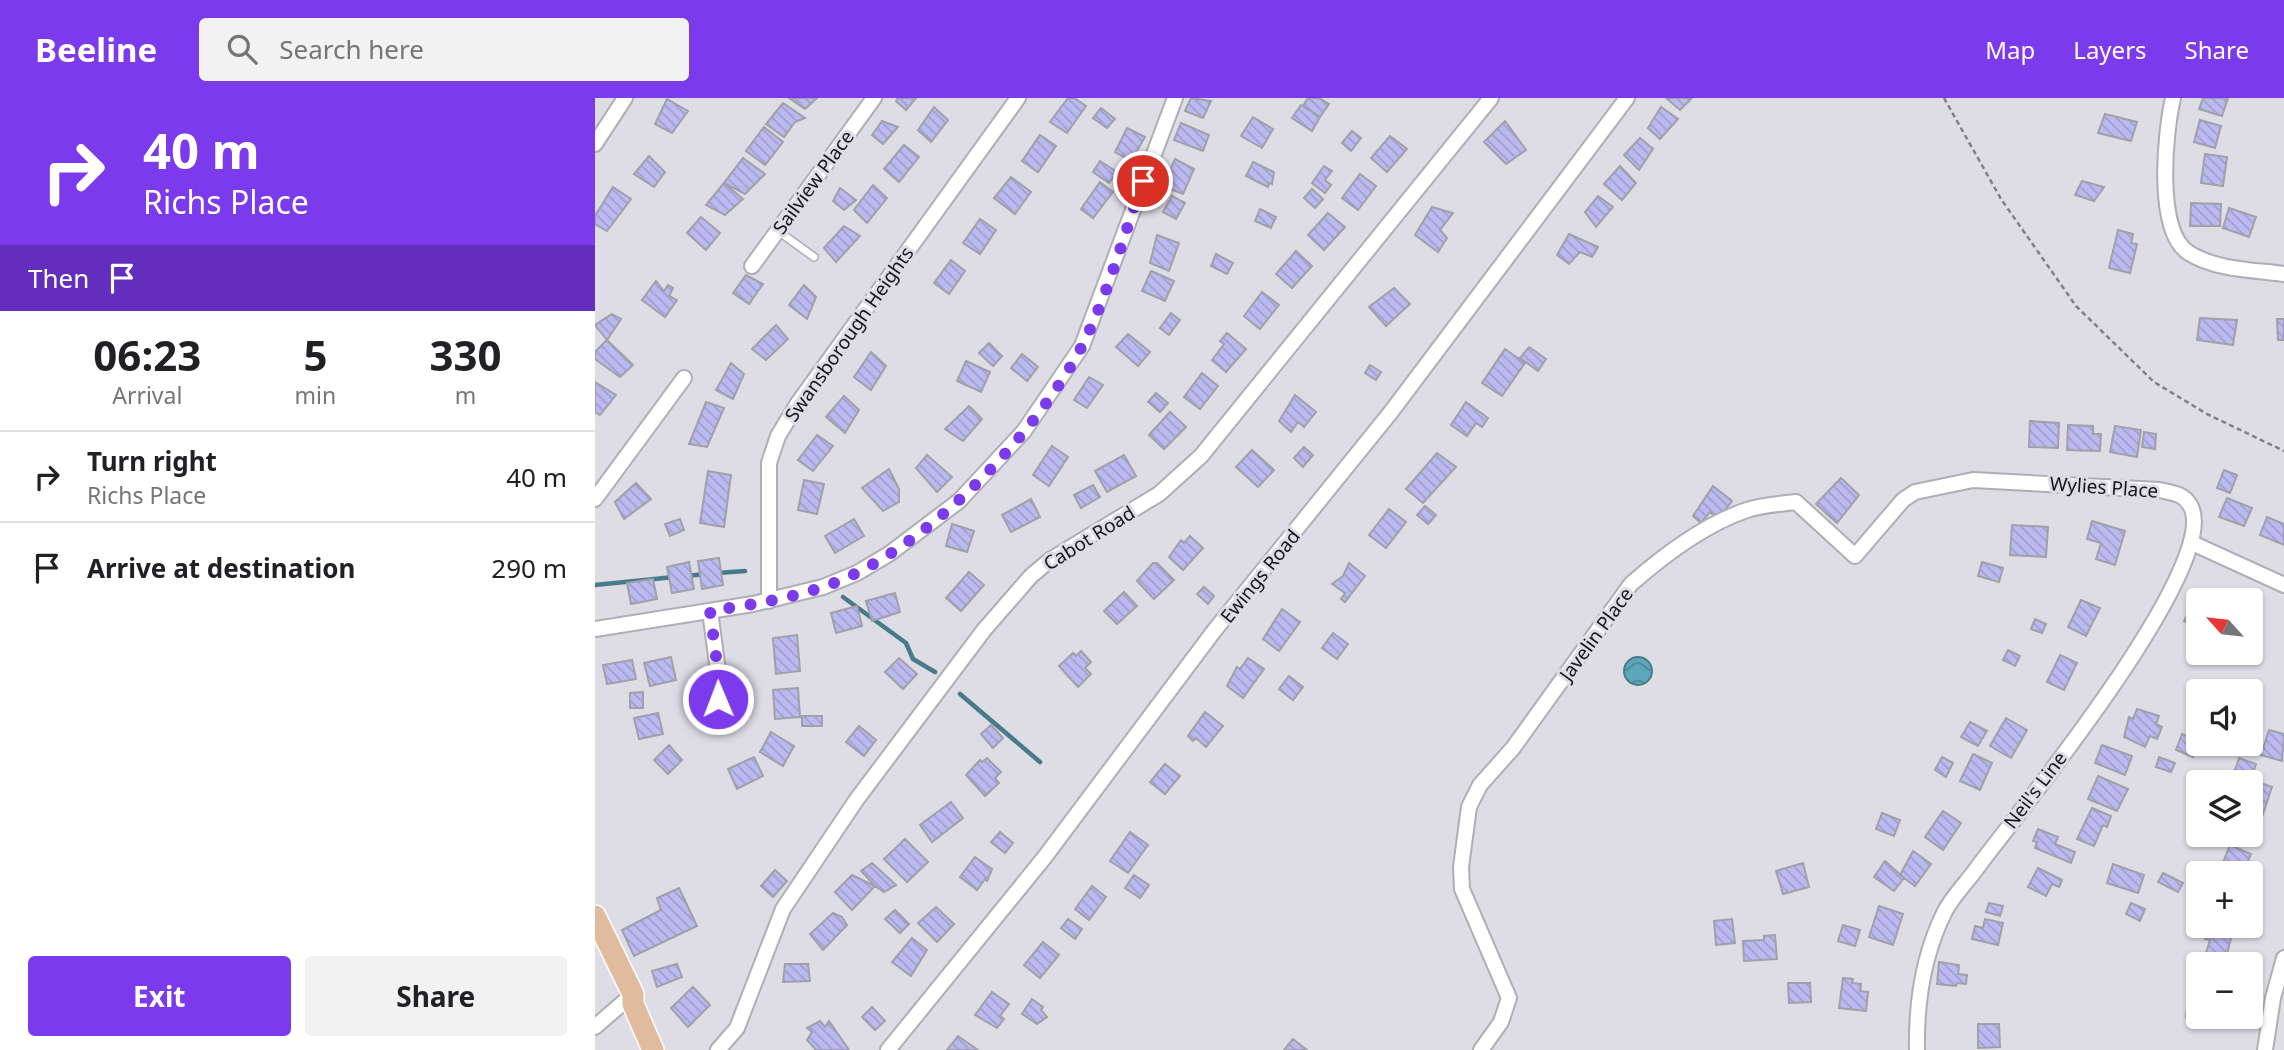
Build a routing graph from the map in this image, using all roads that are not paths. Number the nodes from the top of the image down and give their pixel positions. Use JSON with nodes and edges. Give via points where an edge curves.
{"nodes":[{"id":1,"x":625,"y":98,"type":"edge"},
{"id":2,"x":874,"y":98,"type":"edge"},
{"id":3,"x":1018,"y":98,"type":"edge"},
{"id":4,"x":1175,"y":98,"type":"edge"},
{"id":5,"x":1491,"y":98,"type":"edge"},
{"id":6,"x":1627,"y":98,"type":"edge"},
{"id":7,"x":2173,"y":98,"type":"edge"},
{"id":8,"x":595,"y":144,"type":"edge"},
{"id":9,"x":778,"y":231,"type":"junction"},
{"id":10,"x":814,"y":257,"type":"dead end"},
{"id":11,"x":752,"y":266,"type":"dead end"},
{"id":12,"x":2284,"y":274,"type":"edge"},
{"id":13,"x":684,"y":378,"type":"dead end"},
{"id":14,"x":1973,"y":480,"type":"joint"},
{"id":15,"x":595,"y":499,"type":"edge"},
{"id":16,"x":2192,"y":543,"type":"junction"},
{"id":17,"x":2284,"y":585,"type":"edge"},
{"id":18,"x":769,"y":601,"type":"junction"},
{"id":19,"x":710,"y":611,"type":"junction"},
{"id":20,"x":595,"y":629,"type":"edge"},
{"id":21,"x":717,"y":711,"type":"dead end"},
{"id":22,"x":595,"y":916,"type":"edge"},
{"id":23,"x":2284,"y":958,"type":"edge"},
{"id":24,"x":633,"y":994,"type":"junction"},
{"id":25,"x":595,"y":1027,"type":"edge"},
{"id":26,"x":653,"y":1050,"type":"edge"},
{"id":27,"x":718,"y":1050,"type":"edge"},
{"id":28,"x":888,"y":1050,"type":"edge"},
{"id":29,"x":1481,"y":1050,"type":"edge"},
{"id":30,"x":1917,"y":1050,"type":"edge"},
{"id":31,"x":2265,"y":1050,"type":"edge"}],
"edges":[{"from":1,"to":8,"type":"street"},
{"from":2,"to":9,"type":"street","name":"Sailview Place"},
{"from":3,"to":18,"type":"street","name":"Swansborough Heights","via":[[778,436],[768,471]]},
{"from":4,"to":18,"type":"street","via":[[1088,335],[1007,451],[942,516],[881,559],[840,581]]},
{"from":5,"to":27,"type":"street","name":"Cabot Road","via":[[1201,456],[1159,494],[1050,560],[999,612],[857,799],[783,909],[737,1028]]},
{"from":6,"to":28,"type":"street","name":"Ewings Road","via":[[1391,412],[1214,631],[1044,859]]},
{"from":7,"to":12,"type":"street","via":[[2167,188],[2176,240],[2185,251],[2204,260]]},
{"from":9,"to":10,"type":"lane"},
{"from":9,"to":11,"type":"street","name":"Sailview Place"},
{"from":13,"to":15,"type":"street"},
{"from":14,"to":16,"type":"street","name":"Wylies Place","via":[[2181,495],[2192,507]]},
{"from":14,"to":29,"type":"street","name":"Javelin Place","via":[[1915,492],[1855,556],[1796,502],[1749,509],[1716,524],[1631,584],[1513,748],[1480,785],[1469,807],[1462,888],[1509,998],[1501,1023]]},
{"from":16,"to":17,"type":"street"},
{"from":16,"to":30,"type":"street","name":"Neil's Line","via":[[2171,593],[2126,668],[1946,910],[1921,976]]},
{"from":18,"to":19,"type":"street"},
{"from":19,"to":20,"type":"street"},
{"from":19,"to":21,"type":"street","via":[[718,671]]},
{"from":22,"to":24,"type":"main road"},
{"from":23,"to":31,"type":"street"},
{"from":24,"to":25,"type":"street"},
{"from":24,"to":26,"type":"main road"}]}
